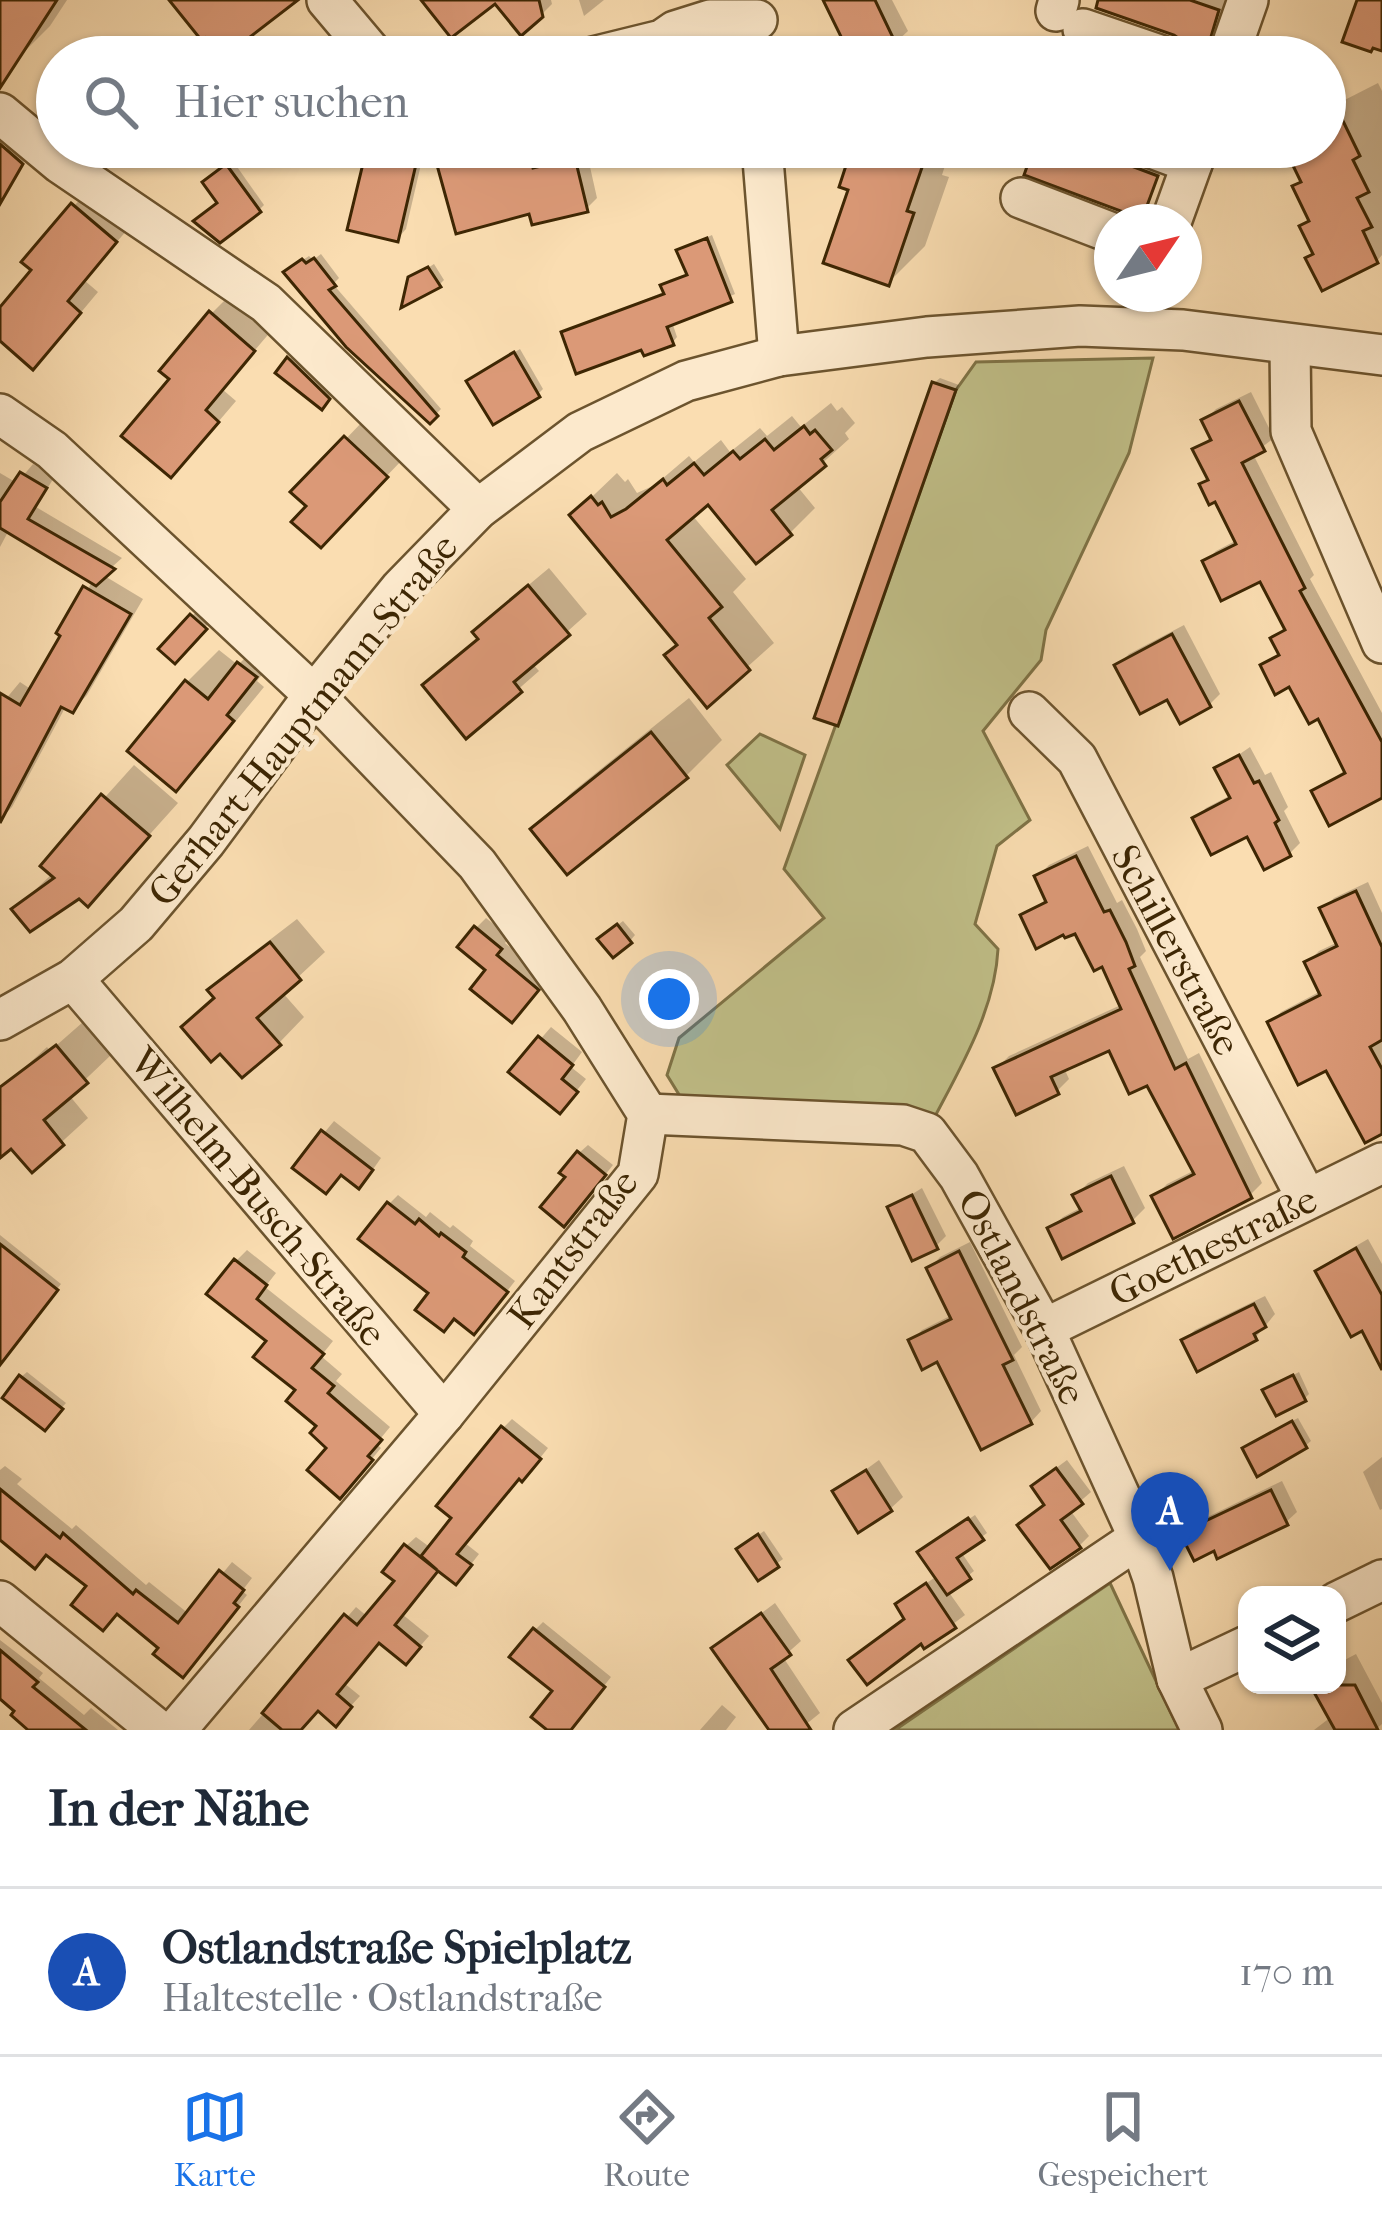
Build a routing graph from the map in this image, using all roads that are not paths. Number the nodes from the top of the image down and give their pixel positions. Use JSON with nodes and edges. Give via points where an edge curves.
{"nodes":[{"id":1,"x":328,"y":0,"type":"edge"},
{"id":2,"x":1244,"y":1,"type":"edge"},
{"id":3,"x":1066,"y":13,"type":"edge"},
{"id":4,"x":756,"y":33,"type":"edge"},
{"id":5,"x":358,"y":36,"type":"edge"},
{"id":6,"x":668,"y":36,"type":"edge"},
{"id":7,"x":1118,"y":36,"type":"edge"},
{"id":8,"x":1234,"y":36,"type":"edge"},
{"id":9,"x":0,"y":113,"type":"edge"},
{"id":10,"x":36,"y":143,"type":"edge"},
{"id":11,"x":67,"y":168,"type":"edge"},
{"id":12,"x":764,"y":168,"type":"edge"},
{"id":13,"x":1190,"y":168,"type":"edge"},
{"id":14,"x":1021,"y":198,"type":"dead end"},
{"id":15,"x":1177,"y":204,"type":"edge"},
{"id":16,"x":1094,"y":226,"type":"edge"},
{"id":17,"x":1125,"y":312,"type":"edge"},
{"id":18,"x":1144,"y":312,"type":"edge"},
{"id":19,"x":1290,"y":346,"type":"junction"},
{"id":20,"x":1382,"y":355,"type":"edge"},
{"id":21,"x":778,"y":356,"type":"junction"},
{"id":22,"x":0,"y":414,"type":"edge"},
{"id":23,"x":478,"y":509,"type":"junction"},
{"id":24,"x":1382,"y":644,"type":"edge"},
{"id":25,"x":314,"y":694,"type":"junction"},
{"id":26,"x":1029,"y":712,"type":"dead end"},
{"id":27,"x":73,"y":979,"type":"junction"},
{"id":28,"x":0,"y":1020,"type":"edge"},
{"id":29,"x":648,"y":1114,"type":"junction"},
{"id":30,"x":1382,"y":1163,"type":"edge"},
{"id":31,"x":1307,"y":1199,"type":"junction"},
{"id":32,"x":1043,"y":1329,"type":"junction"},
{"id":33,"x":443,"y":1414,"type":"junction"},
{"id":34,"x":1139,"y":1538,"type":"junction"},
{"id":35,"x":1382,"y":1580,"type":"edge"},
{"id":36,"x":1346,"y":1598,"type":"edge"},
{"id":37,"x":0,"y":1601,"type":"edge"},
{"id":38,"x":1238,"y":1650,"type":"edge"},
{"id":39,"x":1178,"y":1679,"type":"junction"},
{"id":40,"x":158,"y":1730,"type":"edge"},
{"id":41,"x":176,"y":1730,"type":"edge"},
{"id":42,"x":854,"y":1730,"type":"edge"},
{"id":43,"x":1202,"y":1730,"type":"edge"}],
"edges":[{"from":1,"to":5,"type":"street"},
{"from":2,"to":8,"type":"street"},
{"from":3,"to":7,"type":"street"},
{"from":4,"to":6,"type":"street","via":[[710,20]]},
{"from":9,"to":10,"type":"street"},
{"from":11,"to":23,"type":"street","via":[[266,304]]},
{"from":12,"to":21,"type":"street"},
{"from":13,"to":15,"type":"street"},
{"from":14,"to":16,"type":"street"},
{"from":17,"to":21,"type":"street","name":"Gerhart-Hauptmann-Straße"},
{"from":18,"to":19,"type":"street","name":"Gerhart-Hauptmann-Straße","via":[[1184,330]]},
{"from":19,"to":20,"type":"street","name":"Gerhart-Hauptmann-Straße"},
{"from":19,"to":24,"type":"street","via":[[1291,431]]},
{"from":21,"to":23,"type":"street","name":"Gerhart-Hauptmann-Straße","via":[[686,381],[580,432]]},
{"from":22,"to":25,"type":"street","via":[[52,450]]},
{"from":23,"to":25,"type":"street","name":"Gerhart-Hauptmann-Straße"},
{"from":25,"to":27,"type":"street","name":"Gerhart-Hauptmann-Straße","via":[[136,924]]},
{"from":25,"to":29,"type":"street","via":[[489,877]]},
{"from":26,"to":31,"type":"street","name":"Schillerstraße","via":[[1077,759]]},
{"from":27,"to":28,"type":"street","name":"Gerhart-Hauptmann-Straße"},
{"from":27,"to":33,"type":"street","name":"Wilhelm-Busch-Straße"},
{"from":29,"to":32,"type":"street","name":"Ostlandstraße","via":[[903,1125],[927,1133]]},
{"from":29,"to":33,"type":"street","name":"Kantstraße","via":[[638,1174]]},
{"from":30,"to":31,"type":"street","name":"Goethestraße"},
{"from":31,"to":32,"type":"street","name":"Goethestraße"},
{"from":32,"to":34,"type":"street","name":"Ostlandstraße"},
{"from":33,"to":41,"type":"street","name":"Kantstraße"},
{"from":34,"to":39,"type":"street","name":"Ostlandstraße"},
{"from":34,"to":42,"type":"street"},
{"from":35,"to":36,"type":"street"},
{"from":37,"to":40,"type":"street"},
{"from":38,"to":39,"type":"street"},
{"from":39,"to":43,"type":"street","name":"Ostlandstraße"}]}
